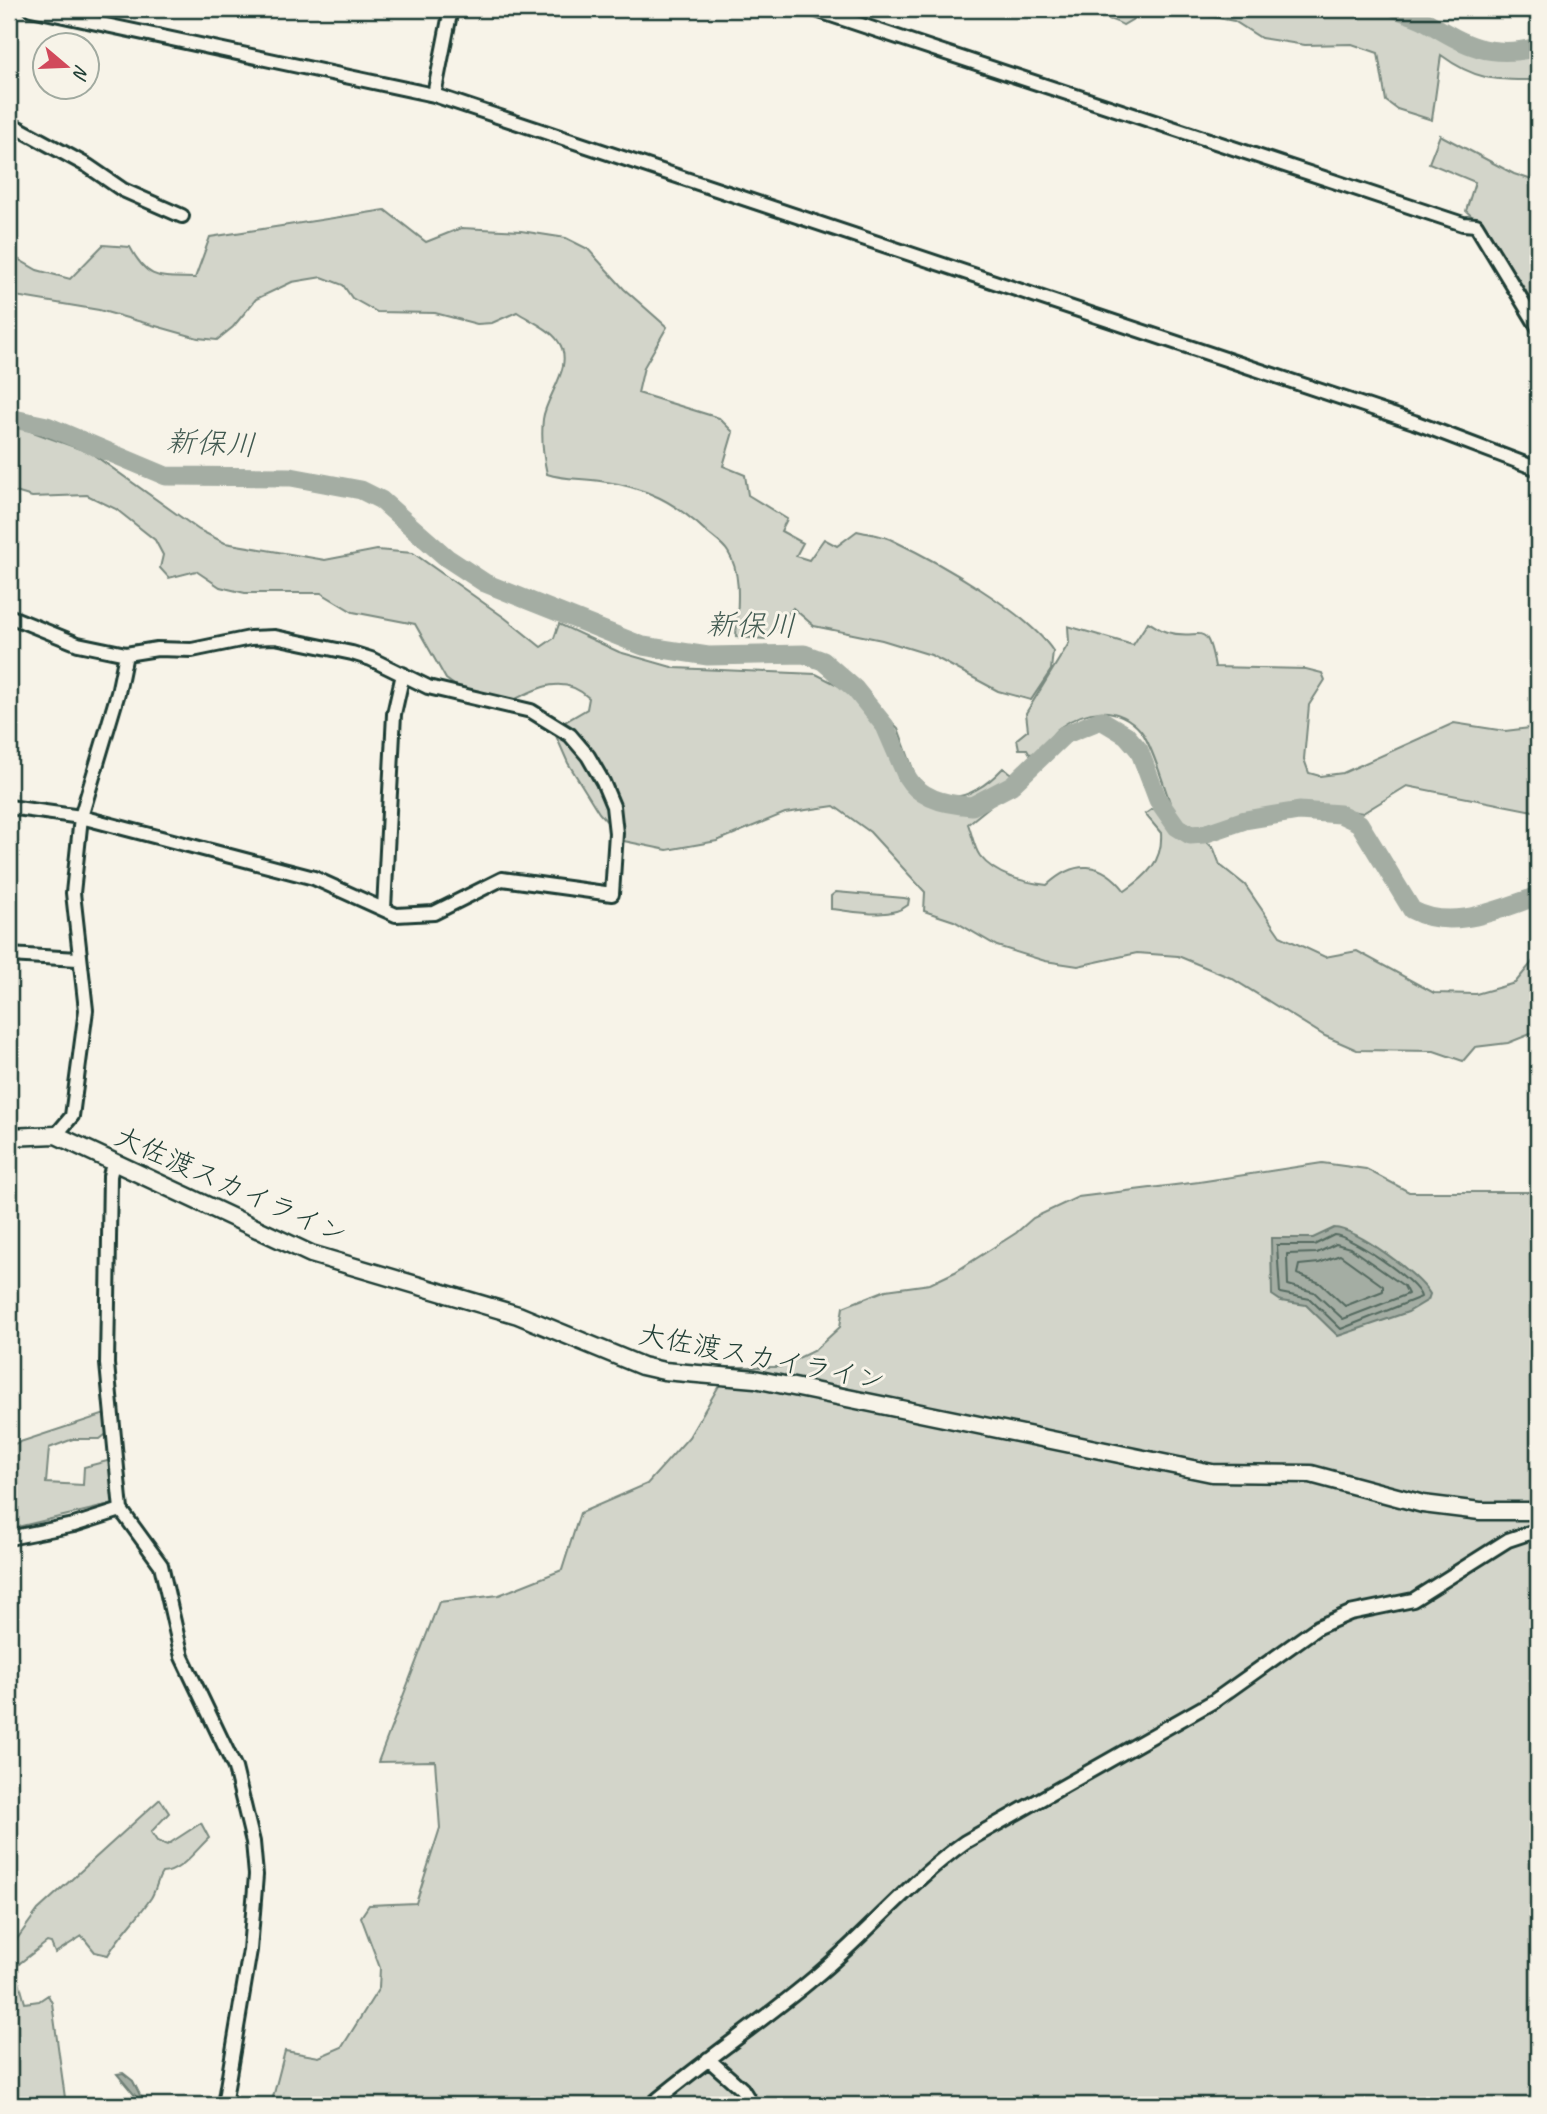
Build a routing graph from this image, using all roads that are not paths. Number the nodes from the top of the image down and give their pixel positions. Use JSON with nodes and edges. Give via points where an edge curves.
{"nodes":[{"id":1,"x":31,"y":9,"type":"edge"},
{"id":2,"x":451,"y":9,"type":"edge"},
{"id":3,"x":813,"y":9,"type":"edge"},
{"id":4,"x":434,"y":95,"type":"junction"},
{"id":5,"x":9,"y":123,"type":"edge"},
{"id":6,"x":182,"y":216,"type":"dead end"},
{"id":7,"x":1538,"y":327,"type":"edge"},
{"id":8,"x":1538,"y":469,"type":"edge"},
{"id":9,"x":9,"y":615,"type":"edge"},
{"id":10,"x":126,"y":654,"type":"junction"},
{"id":11,"x":403,"y":674,"type":"junction"},
{"id":12,"x":9,"y":807,"type":"edge"},
{"id":13,"x":81,"y":817,"type":"junction"},
{"id":14,"x":384,"y":909,"type":"junction"},
{"id":15,"x":9,"y":955,"type":"edge"},
{"id":16,"x":78,"y":959,"type":"junction"},
{"id":17,"x":56,"y":1135,"type":"junction"},
{"id":18,"x":9,"y":1137,"type":"edge"},
{"id":19,"x":113,"y":1163,"type":"junction"},
{"id":20,"x":121,"y":1510,"type":"junction"},
{"id":21,"x":1538,"y":1511,"type":"edge"},
{"id":22,"x":1538,"y":1530,"type":"edge"},
{"id":23,"x":9,"y":1538,"type":"edge"},
{"id":24,"x":708,"y":2059,"type":"junction"},
{"id":25,"x":224,"y":2105,"type":"edge"},
{"id":26,"x":651,"y":2105,"type":"edge"},
{"id":27,"x":752,"y":2105,"type":"edge"}],
"edges":[{"from":1,"to":4,"type":"street"},
{"from":2,"to":4,"type":"street"},
{"from":3,"to":7,"type":"street","via":[[1463,225],[1476,225]]},
{"from":4,"to":8,"type":"street","via":[[1414,422]]},
{"from":5,"to":6,"type":"street","via":[[123,190]]},
{"from":9,"to":10,"type":"street","via":[[78,644]]},
{"from":10,"to":11,"type":"street","via":[[192,650],[275,637],[352,653]]},
{"from":10,"to":13,"type":"street"},
{"from":11,"to":14,"type":"street","via":[[394,714]]},
{"from":11,"to":14,"type":"street","via":[[428,687],[531,712],[570,735],[589,756],[613,806],[612,894],[502,879],[434,913],[396,915]]},
{"from":12,"to":13,"type":"street"},
{"from":13,"to":14,"type":"street","via":[[314,878]]},
{"from":13,"to":16,"type":"street","via":[[73,893]]},
{"from":15,"to":16,"type":"street"},
{"from":16,"to":17,"type":"street","via":[[86,1010],[72,1116]]},
{"from":17,"to":18,"type":"street","name":"大佐渡スカイライン"},
{"from":17,"to":19,"type":"street","name":"大佐渡スカイライン"},
{"from":19,"to":20,"type":"street","via":[[107,1364]]},
{"from":19,"to":21,"type":"street","name":"大佐渡スカイライン","via":[[311,1254],[518,1315],[642,1366],[755,1379],[1212,1473],[1311,1474],[1423,1504],[1480,1511]]},
{"from":20,"to":23,"type":"street"},
{"from":20,"to":25,"type":"street","via":[[160,1565],[182,1657],[235,1768],[253,1842],[256,1875],[250,1950]]},
{"from":22,"to":24,"type":"street","via":[[1508,1540],[1413,1600],[1350,1613],[1318,1627],[1214,1701],[965,1842],[935,1863],[816,1977]]},
{"from":24,"to":26,"type":"street"},
{"from":24,"to":27,"type":"street","via":[[743,2089]]}]}
